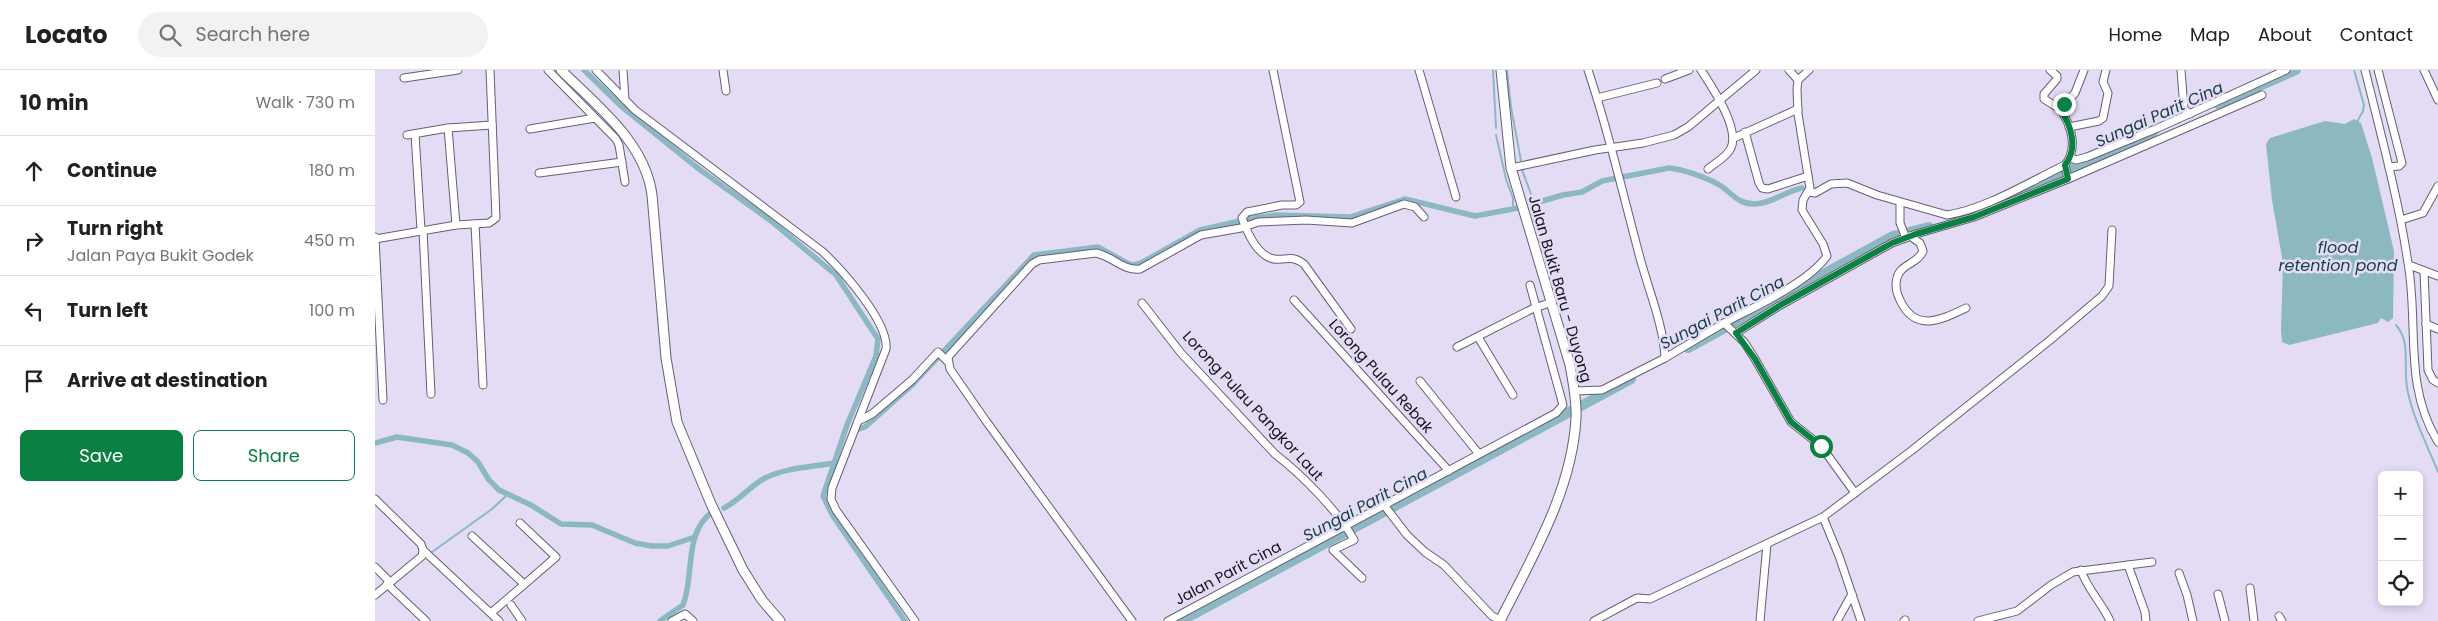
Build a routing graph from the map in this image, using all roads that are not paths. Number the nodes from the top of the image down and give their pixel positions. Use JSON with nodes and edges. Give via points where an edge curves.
{"nodes":[{"id":1,"x":458,"y":70,"type":"edge"},
{"id":2,"x":490,"y":70,"type":"edge"},
{"id":3,"x":548,"y":70,"type":"edge"},
{"id":4,"x":561,"y":70,"type":"edge"},
{"id":5,"x":596,"y":70,"type":"edge"},
{"id":6,"x":623,"y":70,"type":"edge"},
{"id":7,"x":723,"y":70,"type":"edge"},
{"id":8,"x":1273,"y":70,"type":"edge"},
{"id":9,"x":1419,"y":70,"type":"edge"},
{"id":10,"x":1501,"y":70,"type":"edge"},
{"id":11,"x":1588,"y":70,"type":"edge"},
{"id":12,"x":1689,"y":70,"type":"edge"},
{"id":13,"x":1701,"y":70,"type":"edge"},
{"id":14,"x":1756,"y":70,"type":"edge"},
{"id":15,"x":1789,"y":70,"type":"edge"},
{"id":16,"x":1809,"y":70,"type":"edge"},
{"id":17,"x":2050,"y":70,"type":"edge"},
{"id":18,"x":2084,"y":70,"type":"edge"},
{"id":19,"x":2106,"y":70,"type":"edge"},
{"id":20,"x":2181,"y":70,"type":"edge"},
{"id":21,"x":2286,"y":70,"type":"edge"},
{"id":22,"x":2365,"y":70,"type":"edge"},
{"id":23,"x":2378,"y":70,"type":"edge"},
{"id":24,"x":2424,"y":70,"type":"edge"},
{"id":25,"x":404,"y":78,"type":"dead end"},
{"id":26,"x":1665,"y":79,"type":"dead end"},
{"id":27,"x":1798,"y":80,"type":"junction"},
{"id":28,"x":1657,"y":83,"type":"dead end"},
{"id":29,"x":726,"y":91,"type":"dead end"},
{"id":30,"x":2262,"y":95,"type":"dead end"},
{"id":31,"x":1597,"y":98,"type":"junction"},
{"id":32,"x":1720,"y":99,"type":"junction"},
{"id":33,"x":625,"y":100,"type":"junction"},
{"id":34,"x":2438,"y":100,"type":"edge"},
{"id":35,"x":1798,"y":109,"type":"junction"},
{"id":36,"x":2060,"y":109,"type":"junction"},
{"id":37,"x":2190,"y":114,"type":"junction"},
{"id":38,"x":595,"y":118,"type":"junction"},
{"id":39,"x":492,"y":126,"type":"junction"},
{"id":40,"x":2069,"y":127,"type":"junction"},
{"id":41,"x":448,"y":128,"type":"junction"},
{"id":42,"x":530,"y":129,"type":"dead end"},
{"id":43,"x":1745,"y":132,"type":"junction"},
{"id":44,"x":1734,"y":138,"type":"junction"},
{"id":45,"x":1612,"y":148,"type":"junction"},
{"id":46,"x":622,"y":162,"type":"junction"},
{"id":47,"x":2068,"y":162,"type":"junction"},
{"id":48,"x":2389,"y":167,"type":"junction"},
{"id":49,"x":1511,"y":168,"type":"junction"},
{"id":50,"x":1708,"y":169,"type":"dead end"},
{"id":51,"x":539,"y":173,"type":"dead end"},
{"id":52,"x":1808,"y":176,"type":"junction"},
{"id":53,"x":2067,"y":178,"type":"junction"},
{"id":54,"x":625,"y":182,"type":"dead end"},
{"id":55,"x":2438,"y":186,"type":"edge"},
{"id":56,"x":1809,"y":192,"type":"junction"},
{"id":57,"x":1455,"y":198,"type":"dead end"},
{"id":58,"x":1899,"y":205,"type":"junction"},
{"id":59,"x":1424,"y":217,"type":"dead end"},
{"id":60,"x":2401,"y":220,"type":"junction"},
{"id":61,"x":1244,"y":223,"type":"junction"},
{"id":62,"x":475,"y":224,"type":"junction"},
{"id":63,"x":456,"y":225,"type":"junction"},
{"id":64,"x":422,"y":230,"type":"junction"},
{"id":65,"x":2112,"y":230,"type":"dead end"},
{"id":66,"x":1906,"y":234,"type":"junction"},
{"id":67,"x":375,"y":238,"type":"edge"},
{"id":68,"x":2409,"y":265,"type":"junction"},
{"id":69,"x":2424,"y":271,"type":"junction"},
{"id":70,"x":2438,"y":276,"type":"edge"},
{"id":71,"x":1530,"y":285,"type":"dead end"},
{"id":72,"x":1293,"y":300,"type":"dead end"},
{"id":73,"x":1552,"y":302,"type":"junction"},
{"id":74,"x":1142,"y":303,"type":"dead end"},
{"id":75,"x":1537,"y":307,"type":"junction"},
{"id":76,"x":1966,"y":308,"type":"dead end"},
{"id":77,"x":1725,"y":324,"type":"junction"},
{"id":78,"x":2426,"y":324,"type":"junction"},
{"id":79,"x":1351,"y":329,"type":"dead end"},
{"id":80,"x":2438,"y":329,"type":"edge"},
{"id":81,"x":1734,"y":332,"type":"junction"},
{"id":82,"x":1478,"y":337,"type":"junction"},
{"id":83,"x":1457,"y":347,"type":"dead end"},
{"id":84,"x":1665,"y":358,"type":"junction"},
{"id":85,"x":946,"y":360,"type":"junction"},
{"id":86,"x":1421,"y":381,"type":"dead end"},
{"id":87,"x":2438,"y":383,"type":"edge"},
{"id":88,"x":483,"y":385,"type":"dead end"},
{"id":89,"x":431,"y":394,"type":"dead end"},
{"id":90,"x":1575,"y":394,"type":"junction"},
{"id":91,"x":1513,"y":395,"type":"dead end"},
{"id":92,"x":383,"y":400,"type":"dead end"},
{"id":93,"x":858,"y":421,"type":"junction"},
{"id":94,"x":2438,"y":442,"type":"edge"},
{"id":95,"x":1479,"y":454,"type":"junction"},
{"id":96,"x":1449,"y":471,"type":"junction"},
{"id":97,"x":1855,"y":493,"type":"junction"},
{"id":98,"x":375,"y":499,"type":"edge"},
{"id":99,"x":1385,"y":506,"type":"junction"},
{"id":100,"x":1823,"y":518,"type":"junction"},
{"id":101,"x":520,"y":524,"type":"dead end"},
{"id":102,"x":1348,"y":529,"type":"junction"},
{"id":103,"x":472,"y":536,"type":"dead end"},
{"id":104,"x":1767,"y":544,"type":"junction"},
{"id":105,"x":423,"y":550,"type":"junction"},
{"id":106,"x":2152,"y":562,"type":"dead end"},
{"id":107,"x":2128,"y":565,"type":"junction"},
{"id":108,"x":375,"y":567,"type":"edge"},
{"id":109,"x":2081,"y":570,"type":"junction"},
{"id":110,"x":2179,"y":573,"type":"dead end"},
{"id":111,"x":1361,"y":578,"type":"dead end"},
{"id":112,"x":389,"y":583,"type":"junction"},
{"id":113,"x":524,"y":584,"type":"junction"},
{"id":114,"x":2250,"y":588,"type":"dead end"},
{"id":115,"x":1852,"y":594,"type":"junction"},
{"id":116,"x":2218,"y":594,"type":"dead end"},
{"id":117,"x":375,"y":595,"type":"edge"},
{"id":118,"x":511,"y":605,"type":"dead end"},
{"id":119,"x":491,"y":612,"type":"junction"},
{"id":120,"x":691,"y":618,"type":"edge"},
{"id":121,"x":1500,"y":620,"type":"edge"},
{"id":122,"x":426,"y":621,"type":"edge"},
{"id":123,"x":499,"y":621,"type":"edge"},
{"id":124,"x":522,"y":621,"type":"edge"},
{"id":125,"x":672,"y":621,"type":"edge"},
{"id":126,"x":780,"y":621,"type":"edge"},
{"id":127,"x":915,"y":621,"type":"edge"},
{"id":128,"x":1131,"y":621,"type":"edge"},
{"id":129,"x":1168,"y":621,"type":"edge"},
{"id":130,"x":1593,"y":621,"type":"edge"},
{"id":131,"x":1760,"y":621,"type":"edge"},
{"id":132,"x":1837,"y":621,"type":"edge"},
{"id":133,"x":1861,"y":621,"type":"edge"},
{"id":134,"x":1978,"y":621,"type":"edge"},
{"id":135,"x":2110,"y":621,"type":"edge"},
{"id":136,"x":2146,"y":621,"type":"edge"},
{"id":137,"x":2193,"y":621,"type":"edge"},
{"id":138,"x":2225,"y":621,"type":"edge"},
{"id":139,"x":2254,"y":621,"type":"edge"}],
"edges":[{"from":1,"to":25,"type":"street"},
{"from":2,"to":39,"type":"street"},
{"from":3,"to":38,"type":"street"},
{"from":4,"to":126,"type":"main road","via":[[626,137],[647,172],[652,195],[669,384],[677,422],[743,570]]},
{"from":5,"to":33,"type":"street"},
{"from":6,"to":33,"type":"street"},
{"from":7,"to":29,"type":"street"},
{"from":8,"to":61,"type":"street","via":[[1300,202],[1247,212]]},
{"from":9,"to":57,"type":"street"},
{"from":10,"to":49,"type":"main road","name":"Jalan Bukit Baru - Duyong"},
{"from":11,"to":31,"type":"street"},
{"from":12,"to":26,"type":"street"},
{"from":13,"to":32,"type":"street"},
{"from":14,"to":32,"type":"street"},
{"from":15,"to":27,"type":"street"},
{"from":16,"to":27,"type":"street"},
{"from":17,"to":36,"type":"street","via":[[2057,79],[2044,100]]},
{"from":18,"to":36,"type":"street","via":[[2075,93]]},
{"from":19,"to":40,"type":"street","via":[[2103,82],[2108,93],[2103,118]]},
{"from":20,"to":37,"type":"street","via":[[2185,109]]},
{"from":21,"to":37,"type":"street"},
{"from":22,"to":48,"type":"street"},
{"from":23,"to":48,"type":"street","via":[[2402,163]]},
{"from":24,"to":34,"type":"street"},
{"from":27,"to":35,"type":"street"},
{"from":28,"to":31,"type":"street"},
{"from":30,"to":53,"type":"street"},
{"from":31,"to":45,"type":"street"},
{"from":32,"to":44,"type":"street"},
{"from":32,"to":45,"type":"street","via":[[1682,131]]},
{"from":33,"to":93,"type":"street","via":[[823,252],[857,289],[887,344]]},
{"from":35,"to":43,"type":"street"},
{"from":35,"to":52,"type":"street"},
{"from":36,"to":40,"type":"street"},
{"from":37,"to":47,"type":"street","via":[[2081,160]]},
{"from":38,"to":42,"type":"street"},
{"from":38,"to":46,"type":"street","via":[[616,139]]},
{"from":39,"to":41,"type":"street"},
{"from":39,"to":62,"type":"street","via":[[496,218],[489,223]]},
{"from":40,"to":47,"type":"street","via":[[2073,141]]},
{"from":41,"to":63,"type":"street"},
{"from":41,"to":64,"type":"street","via":[[411,134]]},
{"from":43,"to":44,"type":"street"},
{"from":43,"to":52,"type":"street","via":[[1762,188]]},
{"from":44,"to":50,"type":"street","via":[[1727,155]]},
{"from":45,"to":49,"type":"street"},
{"from":45,"to":84,"type":"street","via":[[1662,333]]},
{"from":46,"to":51,"type":"street"},
{"from":46,"to":54,"type":"street"},
{"from":47,"to":53,"type":"street"},
{"from":47,"to":58,"type":"street","via":[[2004,195],[1958,213],[1947,215]]},
{"from":48,"to":60,"type":"street"},
{"from":49,"to":73,"type":"main road","name":"Jalan Bukit Baru - Duyong"},
{"from":52,"to":56,"type":"street"},
{"from":53,"to":66,"type":"street","via":[[1974,217]]},
{"from":55,"to":60,"type":"street","via":[[2423,213]]},
{"from":56,"to":58,"type":"street","via":[[1815,193],[1831,184],[1847,183]]},
{"from":56,"to":77,"type":"street","via":[[1801,210],[1827,256],[1783,291]]},
{"from":58,"to":66,"type":"street"},
{"from":59,"to":61,"type":"street","via":[[1415,207],[1404,204],[1352,223]]},
{"from":60,"to":68,"type":"street"},
{"from":61,"to":79,"type":"street","via":[[1252,241],[1270,258],[1296,258],[1304,264]]},
{"from":61,"to":85,"type":"street","via":[[1201,235],[1140,269],[1132,270],[1104,254],[1096,253],[1039,260]]},
{"from":62,"to":63,"type":"street"},
{"from":62,"to":88,"type":"street"},
{"from":63,"to":64,"type":"street"},
{"from":64,"to":67,"type":"street"},
{"from":64,"to":89,"type":"street"},
{"from":65,"to":97,"type":"street","via":[[2110,280],[2102,296],[1927,439]]},
{"from":66,"to":76,"type":"street","via":[[1920,243],[1923,251],[1897,277],[1898,296],[1907,311],[1920,321],[1928,322]]},
{"from":66,"to":81,"type":"street"},
{"from":67,"to":92,"type":"street"},
{"from":68,"to":69,"type":"street"},
{"from":68,"to":94,"type":"street","via":[[2416,387]]},
{"from":69,"to":70,"type":"street"},
{"from":69,"to":78,"type":"street"},
{"from":71,"to":75,"type":"street"},
{"from":72,"to":96,"type":"street","name":"Lorong Pulau Rebak"},
{"from":73,"to":75,"type":"street"},
{"from":73,"to":90,"type":"main road","name":"Jalan Bukit Baru - Duyong"},
{"from":74,"to":102,"type":"street","name":"Lorong Pulau Pangkor Laut","via":[[1181,353]]},
{"from":75,"to":82,"type":"street"},
{"from":75,"to":95,"type":"street","name":"Jalan Parit Cina","via":[[1563,405],[1556,414]]},
{"from":77,"to":81,"type":"street"},
{"from":77,"to":84,"type":"street"},
{"from":78,"to":80,"type":"street"},
{"from":78,"to":87,"type":"street","via":[[2428,370]]},
{"from":81,"to":97,"type":"street","via":[[1755,359],[1791,422],[1821,446]]},
{"from":82,"to":83,"type":"street"},
{"from":82,"to":91,"type":"street"},
{"from":84,"to":90,"type":"street","via":[[1602,390]]},
{"from":85,"to":93,"type":"street","via":[[939,352],[936,353],[918,374],[877,410]]},
{"from":85,"to":128,"type":"street","via":[[985,421]]},
{"from":86,"to":95,"type":"street"},
{"from":90,"to":121,"type":"main road","name":"Jalan Bukit Baru - Duyong","via":[[1576,418],[1571,453],[1560,493]]},
{"from":93,"to":127,"type":"street","via":[[832,488],[831,499]]},
{"from":95,"to":96,"type":"street","name":"Jalan Parit Cina"},
{"from":96,"to":99,"type":"street","name":"Jalan Parit Cina"},
{"from":97,"to":100,"type":"street"},
{"from":98,"to":105,"type":"street","via":[[421,544]]},
{"from":99,"to":102,"type":"street","name":"Jalan Parit Cina"},
{"from":99,"to":121,"type":"street","via":[[1417,545],[1444,565],[1492,616]]},
{"from":100,"to":104,"type":"street"},
{"from":100,"to":115,"type":"street"},
{"from":101,"to":113,"type":"street","via":[[555,557]]},
{"from":102,"to":111,"type":"street","via":[[1354,540],[1333,550]]},
{"from":102,"to":129,"type":"street","name":"Jalan Parit Cina"},
{"from":103,"to":113,"type":"street"},
{"from":104,"to":130,"type":"street","via":[[1649,599],[1637,598]]},
{"from":104,"to":131,"type":"street"},
{"from":105,"to":112,"type":"street","via":[[421,556]]},
{"from":105,"to":119,"type":"street"},
{"from":106,"to":107,"type":"street"},
{"from":107,"to":109,"type":"street"},
{"from":107,"to":136,"type":"street"},
{"from":108,"to":112,"type":"street"},
{"from":109,"to":134,"type":"street","via":[[2066,575],[2017,611]]},
{"from":109,"to":135,"type":"street"},
{"from":110,"to":137,"type":"street"},
{"from":112,"to":117,"type":"street"},
{"from":112,"to":122,"type":"street"},
{"from":113,"to":119,"type":"street"},
{"from":114,"to":139,"type":"street"},
{"from":115,"to":132,"type":"street"},
{"from":115,"to":133,"type":"street"},
{"from":116,"to":138,"type":"street"},
{"from":118,"to":124,"type":"street"},
{"from":119,"to":123,"type":"street"},
{"from":120,"to":125,"type":"street","via":[[685,614]]}]}
